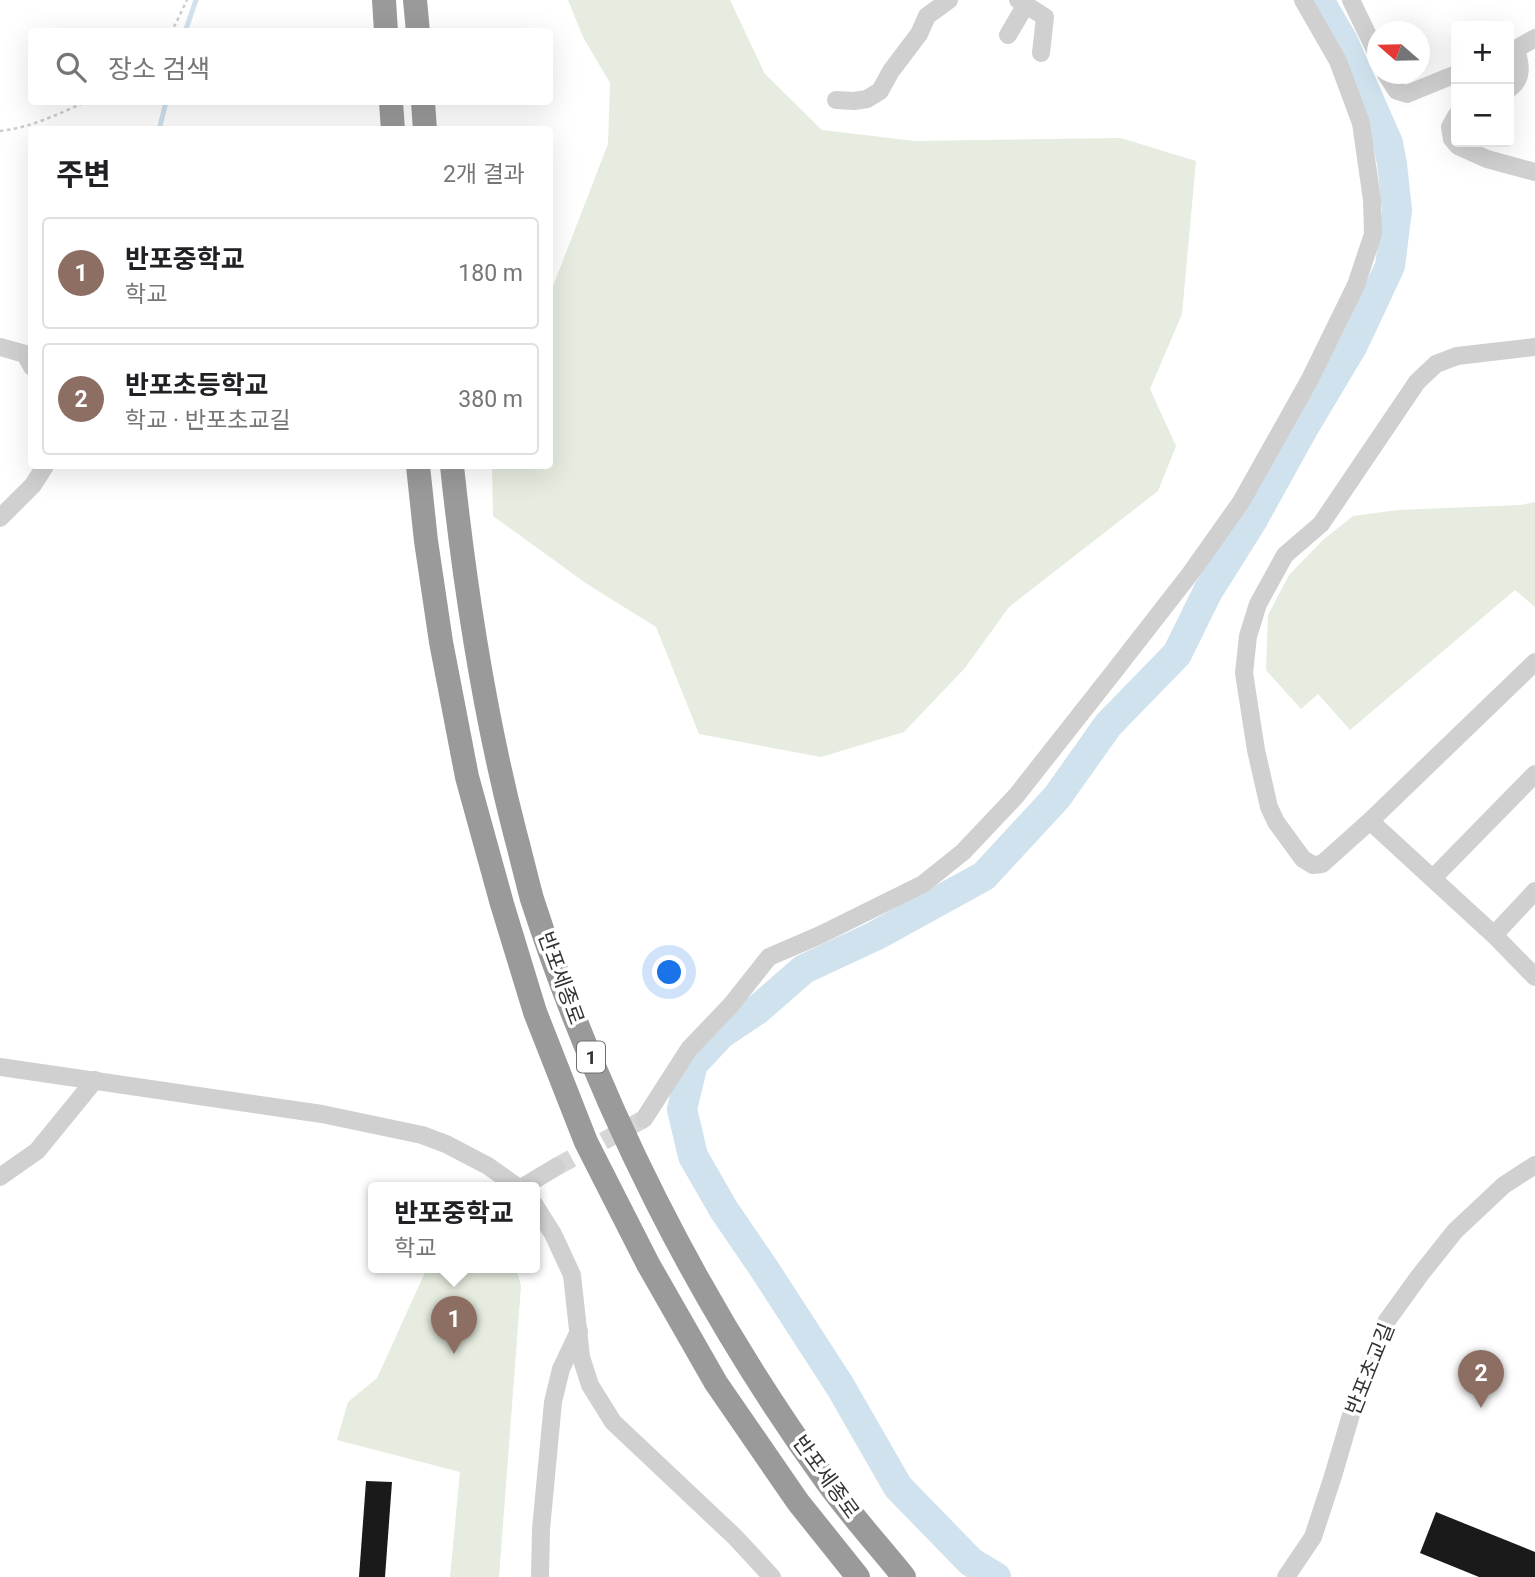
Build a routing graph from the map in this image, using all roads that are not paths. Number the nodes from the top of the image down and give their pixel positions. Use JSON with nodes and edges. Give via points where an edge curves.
{"nodes":[{"id":1,"x":384,"y":0,"type":"edge"},
{"id":2,"x":415,"y":0,"type":"edge"},
{"id":3,"x":949,"y":0,"type":"edge"},
{"id":4,"x":1303,"y":0,"type":"edge"},
{"id":5,"x":1351,"y":0,"type":"edge"},
{"id":6,"x":1021,"y":3,"type":"edge"},
{"id":7,"x":386,"y":28,"type":"edge"},
{"id":8,"x":418,"y":28,"type":"edge"},
{"id":9,"x":1367,"y":34,"type":"edge"},
{"id":10,"x":1007,"y":35,"type":"dead end"},
{"id":11,"x":1535,"y":38,"type":"edge"},
{"id":12,"x":1514,"y":50,"type":"edge"},
{"id":13,"x":1041,"y":52,"type":"dead end"},
{"id":14,"x":1514,"y":54,"type":"edge"},
{"id":15,"x":1451,"y":76,"type":"edge"},
{"id":16,"x":1392,"y":84,"type":"edge"},
{"id":17,"x":1514,"y":86,"type":"edge"},
{"id":18,"x":836,"y":100,"type":"dead end"},
{"id":19,"x":391,"y":105,"type":"edge"},
{"id":20,"x":423,"y":105,"type":"edge"},
{"id":21,"x":393,"y":126,"type":"edge"},
{"id":22,"x":425,"y":126,"type":"edge"},
{"id":23,"x":1460,"y":147,"type":"edge"},
{"id":24,"x":1535,"y":172,"type":"edge"},
{"id":25,"x":1535,"y":346,"type":"edge"},
{"id":26,"x":0,"y":347,"type":"edge"},
{"id":27,"x":28,"y":360,"type":"edge"},
{"id":28,"x":44,"y":469,"type":"edge"},
{"id":29,"x":418,"y":469,"type":"edge"},
{"id":30,"x":452,"y":469,"type":"edge"},
{"id":31,"x":0,"y":518,"type":"edge"},
{"id":32,"x":1535,"y":662,"type":"edge"},
{"id":33,"x":1535,"y":774,"type":"edge"},
{"id":34,"x":1370,"y":821,"type":"junction"},
{"id":35,"x":1433,"y":878,"type":"junction"},
{"id":36,"x":1535,"y":891,"type":"edge"},
{"id":37,"x":1494,"y":935,"type":"junction"},
{"id":38,"x":1535,"y":976,"type":"edge"},
{"id":39,"x":0,"y":1067,"type":"edge"},
{"id":40,"x":95,"y":1080,"type":"junction"},
{"id":41,"x":644,"y":1119,"type":"tunnel mouth"},
{"id":42,"x":556,"y":1167,"type":"tunnel mouth"},
{"id":43,"x":1532,"y":1173,"type":"edge"},
{"id":44,"x":0,"y":1177,"type":"edge"},
{"id":45,"x":511,"y":1182,"type":"edge"},
{"id":46,"x":530,"y":1182,"type":"edge"},
{"id":47,"x":540,"y":1213,"type":"edge"},
{"id":48,"x":579,"y":1331,"type":"junction"},
{"id":49,"x":540,"y":1577,"type":"edge"},
{"id":50,"x":772,"y":1577,"type":"edge"},
{"id":51,"x":858,"y":1577,"type":"edge"},
{"id":52,"x":904,"y":1577,"type":"edge"},
{"id":53,"x":1286,"y":1577,"type":"edge"}],
"edges":[{"from":1,"to":7,"type":"highway"},
{"from":2,"to":8,"type":"highway"},
{"from":3,"to":18,"type":"street","via":[[928,16],[880,91],[867,99]]},
{"from":4,"to":41,"type":"street","via":[[1338,61],[1361,123],[1373,200],[1373,234],[1356,285],[1310,379],[1241,502],[1016,796],[963,852],[923,884],[769,957],[690,1049]]},
{"from":5,"to":9,"type":"street"},
{"from":6,"to":10,"type":"street"},
{"from":6,"to":13,"type":"street","via":[[1045,18]]},
{"from":11,"to":12,"type":"street"},
{"from":14,"to":17,"type":"street","via":[[1521,65]]},
{"from":15,"to":16,"type":"street","via":[[1407,94]]},
{"from":19,"to":21,"type":"highway"},
{"from":20,"to":22,"type":"highway"},
{"from":23,"to":24,"type":"street"},
{"from":25,"to":34,"type":"street","via":[[1457,356],[1436,364],[1417,382],[1321,524],[1285,555],[1258,604],[1244,673],[1256,750],[1276,822],[1303,859],[1322,864]]},
{"from":26,"to":27,"type":"street","via":[[25,354]]},
{"from":28,"to":31,"type":"street"},
{"from":29,"to":51,"type":"highway","name":"반포세종로","number":"1","via":[[441,642],[467,778],[535,1012],[586,1142],[716,1383],[798,1502]]},
{"from":30,"to":52,"type":"highway","name":"반포세종로","number":"1","via":[[472,624],[499,770],[532,897],[569,1005],[623,1133],[747,1364],[828,1483]]},
{"from":32,"to":34,"type":"street"},
{"from":33,"to":35,"type":"street"},
{"from":34,"to":35,"type":"street"},
{"from":35,"to":37,"type":"street"},
{"from":36,"to":37,"type":"street"},
{"from":37,"to":38,"type":"street"},
{"from":39,"to":40,"type":"street"},
{"from":40,"to":44,"type":"street","via":[[37,1151]]},
{"from":40,"to":45,"type":"street","via":[[322,1114],[422,1135]]},
{"from":42,"to":46,"type":"street"},
{"from":43,"to":53,"type":"street","name":"반포초교길","via":[[1504,1185],[1455,1231],[1386,1322],[1313,1536]]},
{"from":47,"to":48,"type":"street","via":[[572,1275]]},
{"from":48,"to":49,"type":"street","via":[[561,1369],[554,1402]]},
{"from":48,"to":50,"type":"street","via":[[590,1385],[613,1422]]}]}
